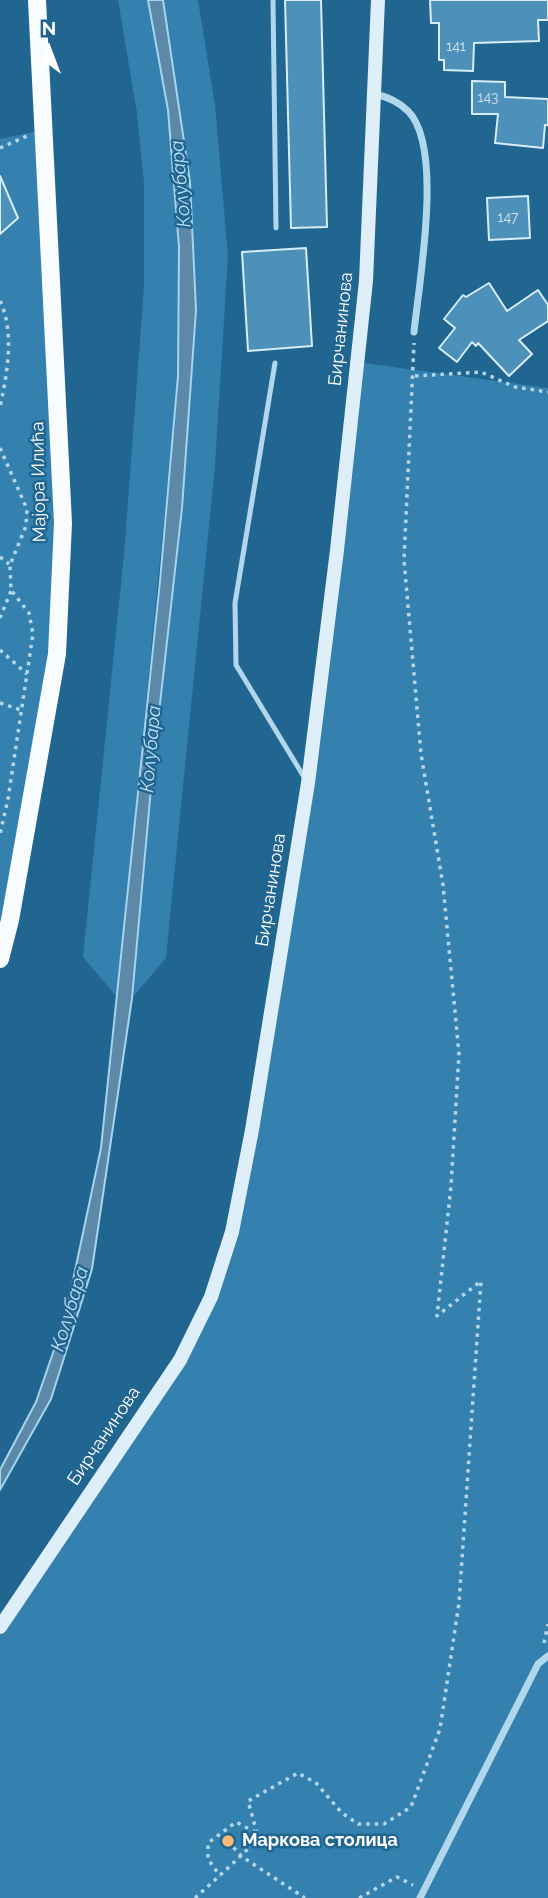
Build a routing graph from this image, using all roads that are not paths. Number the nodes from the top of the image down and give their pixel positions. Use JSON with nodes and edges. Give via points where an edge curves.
{"nodes":[{"id":1,"x":37,"y":0,"type":"edge"},
{"id":2,"x":273,"y":0,"type":"edge"},
{"id":3,"x":378,"y":0,"type":"edge"},
{"id":4,"x":375,"y":94,"type":"junction"},
{"id":5,"x":276,"y":228,"type":"dead end"},
{"id":6,"x":414,"y":332,"type":"road end"},
{"id":7,"x":275,"y":363,"type":"dead end"},
{"id":8,"x":308,"y":783,"type":"junction"},
{"id":9,"x":0,"y":958,"type":"edge"},
{"id":10,"x":0,"y":1627,"type":"edge"},
{"id":11,"x":548,"y":1656,"type":"edge"},
{"id":12,"x":421,"y":1894,"type":"edge"}],
"edges":[{"from":1,"to":9,"type":"main road","name":"Мајора Илића","via":[[62,510],[58,641]]},
{"from":2,"to":5,"type":"lane"},
{"from":3,"to":4,"type":"main road","name":"Бирчанинова"},
{"from":4,"to":6,"type":"street","via":[[392,98],[410,113],[426,162],[430,201]]},
{"from":4,"to":8,"type":"main road","name":"Бирчанинова","via":[[366,281]]},
{"from":7,"to":8,"type":"lane","via":[[235,603],[236,665]]},
{"from":8,"to":10,"type":"main road","name":"Бирчанинова","via":[[252,1130],[232,1232],[211,1297],[180,1360]]},
{"from":11,"to":12,"type":"street","via":[[538,1664]]}]}
